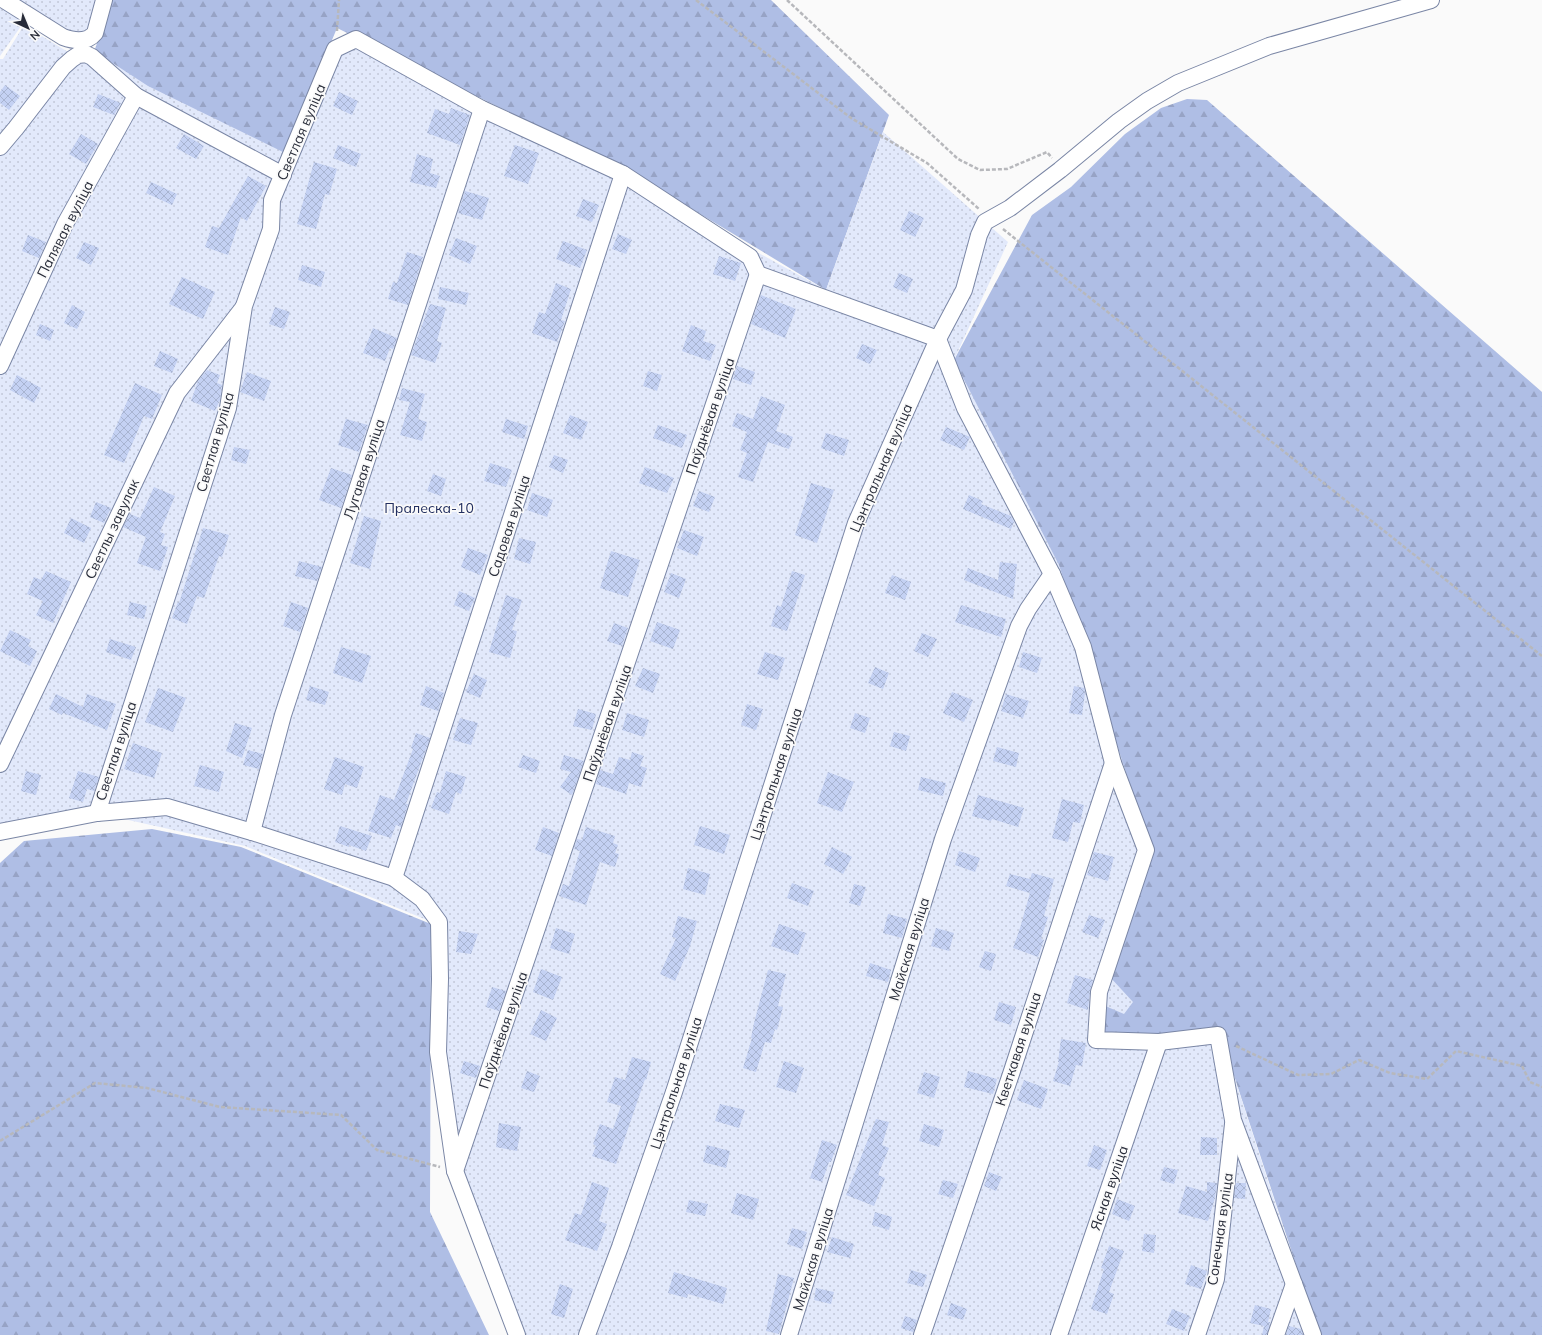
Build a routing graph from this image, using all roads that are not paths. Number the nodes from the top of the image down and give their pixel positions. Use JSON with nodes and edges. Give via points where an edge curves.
{"nodes":[{"id":1,"x":4,"y":0,"type":"edge"},
{"id":2,"x":104,"y":0,"type":"edge"},
{"id":3,"x":1431,"y":0,"type":"edge"},
{"id":4,"x":136,"y":96,"type":"junction"},
{"id":5,"x":482,"y":109,"type":"junction"},
{"id":6,"x":0,"y":147,"type":"edge"},
{"id":7,"x":623,"y":174,"type":"junction"},
{"id":8,"x":283,"y":175,"type":"junction"},
{"id":9,"x":758,"y":274,"type":"junction"},
{"id":10,"x":244,"y":306,"type":"junction"},
{"id":11,"x":938,"y":339,"type":"junction"},
{"id":12,"x":0,"y":366,"type":"edge"},
{"id":13,"x":1052,"y":574,"type":"junction"},
{"id":14,"x":1113,"y":763,"type":"junction"},
{"id":15,"x":0,"y":764,"type":"edge"},
{"id":16,"x":96,"y":813,"type":"junction"},
{"id":17,"x":0,"y":832,"type":"edge"},
{"id":18,"x":252,"y":832,"type":"junction"},
{"id":19,"x":394,"y":878,"type":"junction"},
{"id":20,"x":1159,"y":1042,"type":"junction"},
{"id":21,"x":1233,"y":1120,"type":"junction"},
{"id":22,"x":455,"y":1172,"type":"junction"},
{"id":23,"x":1294,"y":1284,"type":"junction"},
{"id":24,"x":517,"y":1335,"type":"edge"},
{"id":25,"x":587,"y":1335,"type":"edge"},
{"id":26,"x":789,"y":1335,"type":"edge"},
{"id":27,"x":922,"y":1335,"type":"edge"},
{"id":28,"x":1060,"y":1335,"type":"edge"},
{"id":29,"x":1197,"y":1335,"type":"edge"},
{"id":30,"x":1276,"y":1335,"type":"edge"},
{"id":31,"x":1312,"y":1335,"type":"edge"}],
"edges":[{"from":1,"to":2,"type":"street","via":[[63,37],[74,41],[95,33]]},
{"from":3,"to":11,"type":"street","name":"Цэнтральная вуліца","via":[[1269,46],[1178,83],[1147,101],[1010,208],[988,220],[979,235],[964,290]]},
{"from":4,"to":6,"type":"street","via":[[92,57],[86,54],[78,55],[63,67]]},
{"from":4,"to":8,"type":"street"},
{"from":4,"to":12,"type":"street","name":"Палявая вуліца","via":[[65,224]]},
{"from":5,"to":7,"type":"street"},
{"from":5,"to":8,"type":"street","name":"Светлая вуліца","via":[[356,39],[335,49]]},
{"from":5,"to":18,"type":"street","name":"Лугавая вуліца","via":[[283,716]]},
{"from":7,"to":9,"type":"street","via":[[750,257]]},
{"from":7,"to":19,"type":"street","name":"Садовая вуліца"},
{"from":8,"to":10,"type":"street","name":"Светлая вуліца","via":[[272,200],[271,229]]},
{"from":9,"to":11,"type":"street"},
{"from":9,"to":22,"type":"street","name":"Паўднёвая вуліца"},
{"from":10,"to":15,"type":"street","name":"Светлы завулак","via":[[177,393]]},
{"from":10,"to":16,"type":"street","name":"Светлая вуліца","via":[[228,408]]},
{"from":11,"to":13,"type":"street","via":[[965,408]]},
{"from":11,"to":25,"type":"street","name":"Цэнтральная вуліца","via":[[856,523],[674,1092]]},
{"from":13,"to":14,"type":"street","via":[[1083,647]]},
{"from":13,"to":26,"type":"street","name":"Майская вуліца","via":[[1018,626],[943,839]]},
{"from":14,"to":20,"type":"street","via":[[1146,850],[1099,992],[1096,1040]]},
{"from":14,"to":27,"type":"street","name":"Кветкавая вуліца"},
{"from":16,"to":17,"type":"street"},
{"from":16,"to":18,"type":"street","via":[[167,807]]},
{"from":18,"to":19,"type":"street"},
{"from":19,"to":22,"type":"street","via":[[422,899],[439,922],[438,1052]]},
{"from":20,"to":21,"type":"street","via":[[1218,1035]]},
{"from":20,"to":28,"type":"street","name":"Ясная вуліца"},
{"from":21,"to":23,"type":"street"},
{"from":21,"to":29,"type":"street","name":"Сонечная вуліца","via":[[1216,1279]]},
{"from":22,"to":24,"type":"street"},
{"from":23,"to":30,"type":"street"},
{"from":23,"to":31,"type":"street"}]}
